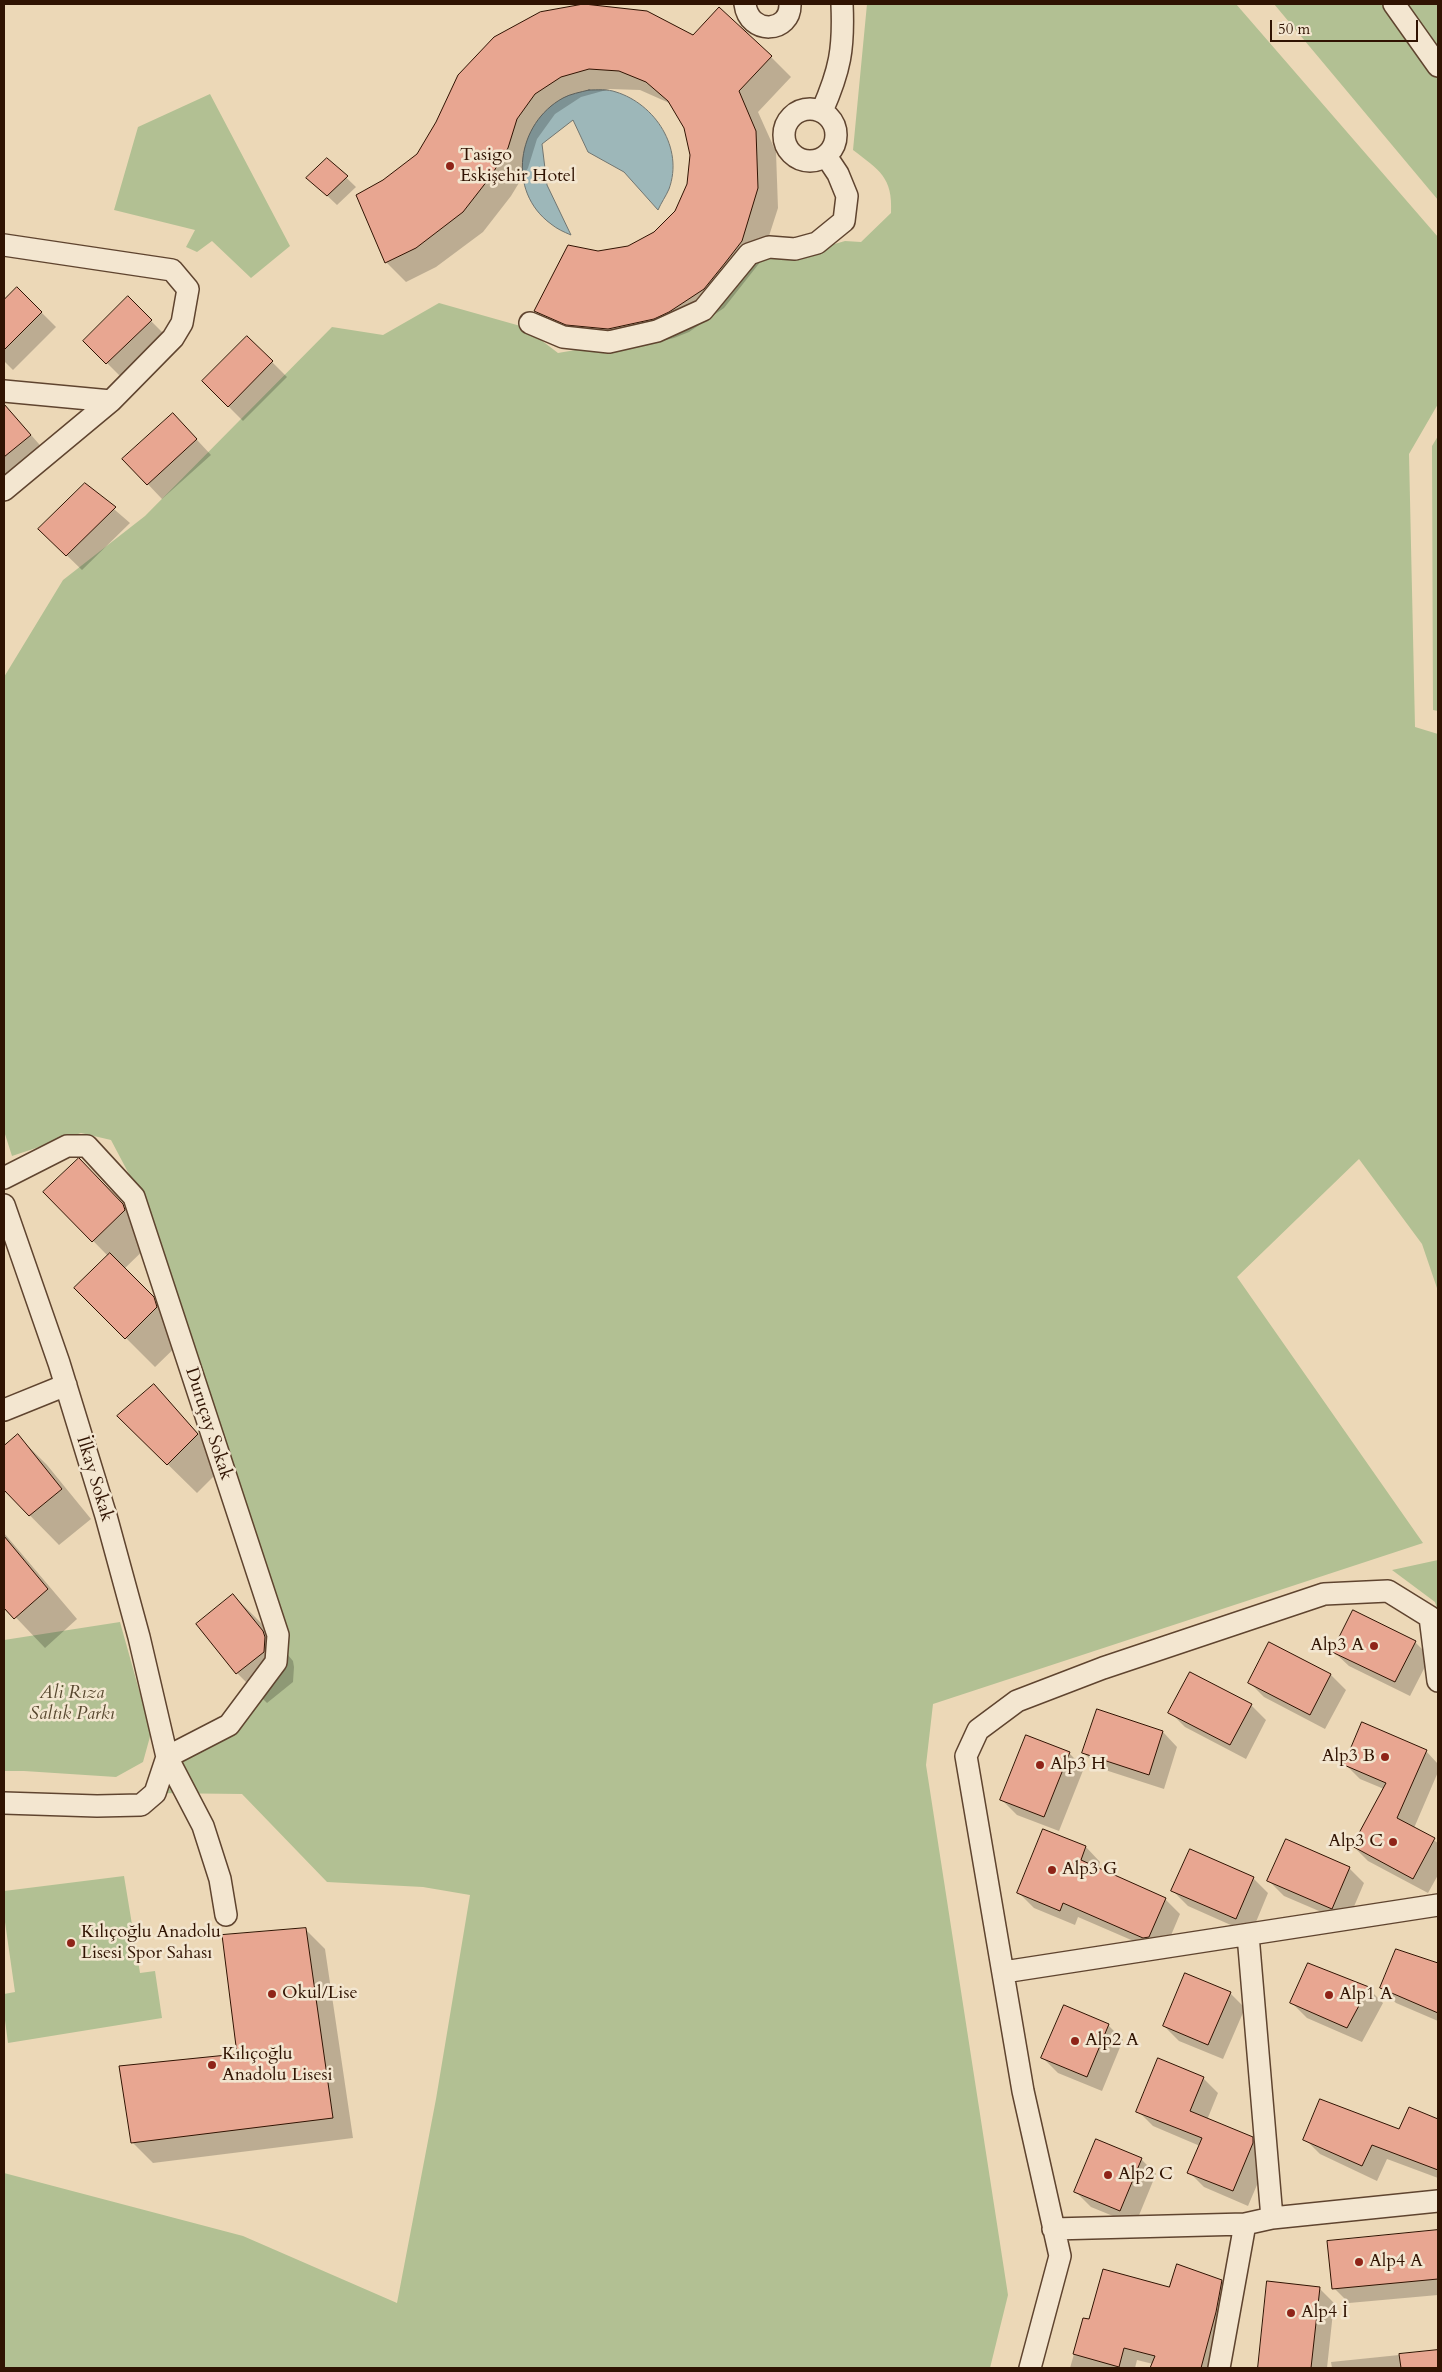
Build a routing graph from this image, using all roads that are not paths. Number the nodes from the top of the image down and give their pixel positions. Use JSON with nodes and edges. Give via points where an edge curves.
{"nodes":[{"id":1,"x":745,"y":4,"type":"edge"},
{"id":2,"x":790,"y":4,"type":"edge"},
{"id":3,"x":842,"y":4,"type":"edge"},
{"id":4,"x":1394,"y":4,"type":"edge"},
{"id":5,"x":1438,"y":66,"type":"edge"},
{"id":6,"x":822,"y":111,"type":"junction"},
{"id":7,"x":826,"y":156,"type":"junction"},
{"id":8,"x":4,"y":245,"type":"edge"},
{"id":9,"x":530,"y":324,"type":"dead end"},
{"id":10,"x":4,"y":391,"type":"edge"},
{"id":11,"x":111,"y":401,"type":"junction"},
{"id":12,"x":4,"y":490,"type":"edge"},
{"id":13,"x":4,"y":1178,"type":"edge"},
{"id":14,"x":4,"y":1205,"type":"edge"},
{"id":15,"x":66,"y":1385,"type":"junction"},
{"id":16,"x":4,"y":1410,"type":"edge"},
{"id":17,"x":1438,"y":1681,"type":"edge"},
{"id":18,"x":167,"y":1757,"type":"junction"},
{"id":19,"x":4,"y":1803,"type":"edge"},
{"id":20,"x":1438,"y":1905,"type":"edge"},
{"id":21,"x":226,"y":1915,"type":"dead end"},
{"id":22,"x":1248,"y":1935,"type":"junction"},
{"id":23,"x":1004,"y":1972,"type":"junction"},
{"id":24,"x":1438,"y":2201,"type":"edge"},
{"id":25,"x":1272,"y":2218,"type":"junction"},
{"id":26,"x":1245,"y":2224,"type":"junction"},
{"id":27,"x":1053,"y":2229,"type":"junction"},
{"id":28,"x":1030,"y":2368,"type":"edge"},
{"id":29,"x":1219,"y":2368,"type":"edge"}],
"edges":[{"from":1,"to":2,"type":"street","via":[[749,18],[768,27],[783,22]]},
{"from":3,"to":6,"type":"street","via":[[842,48],[837,76]]},
{"from":4,"to":5,"type":"street"},
{"from":6,"to":7,"type":"street","via":[[830,116],[837,132],[832,150]]},
{"from":6,"to":7,"type":"street","via":[[814,108],[797,112],[786,124],[784,141],[801,160],[818,160]]},
{"from":7,"to":9,"type":"street","via":[[847,196],[844,221],[818,243],[794,249],[769,247],[749,254],[702,310],[657,331],[609,342],[563,337]]},
{"from":8,"to":11,"type":"street","via":[[172,270],[188,289],[182,323],[173,338]]},
{"from":10,"to":11,"type":"street"},
{"from":11,"to":12,"type":"street"},
{"from":13,"to":18,"type":"street","name":"Duruçay Sokak","via":[[67,1146],[87,1146],[134,1197],[278,1635],[276,1662],[229,1725]]},
{"from":14,"to":15,"type":"street","name":"İlkay Sokak"},
{"from":15,"to":16,"type":"street"},
{"from":15,"to":18,"type":"street","name":"İlkay Sokak","via":[[132,1609]]},
{"from":17,"to":23,"type":"street","via":[[1430,1616],[1388,1591],[1342,1593],[1324,1594],[1103,1668],[1017,1701],[978,1730],[966,1756]]},
{"from":18,"to":19,"type":"street","via":[[155,1793],[141,1805]]},
{"from":18,"to":21,"type":"street","name":"İlkay Sokak","via":[[203,1826],[220,1879]]},
{"from":20,"to":22,"type":"street"},
{"from":22,"to":23,"type":"street"},
{"from":22,"to":25,"type":"street"},
{"from":23,"to":27,"type":"street","via":[[1023,2091]]},
{"from":24,"to":25,"type":"street"},
{"from":25,"to":26,"type":"street"},
{"from":26,"to":27,"type":"street"},
{"from":26,"to":29,"type":"street"},
{"from":27,"to":28,"type":"street","via":[[1060,2256]]}]}
